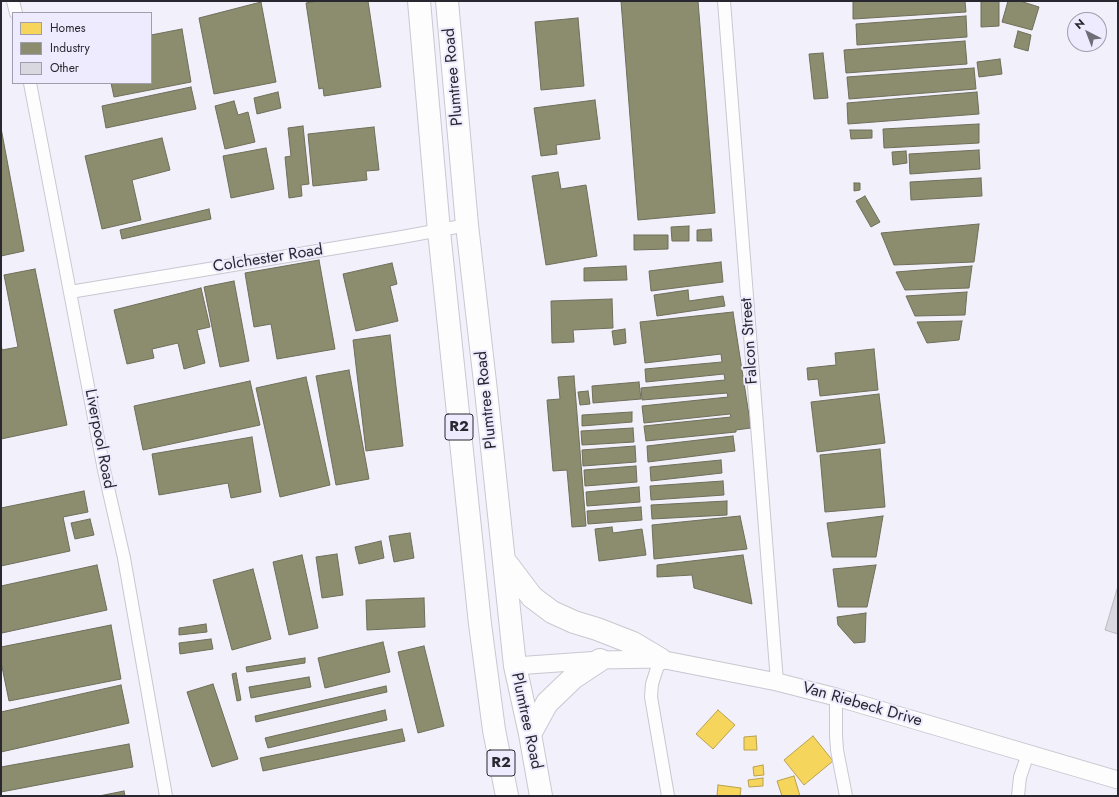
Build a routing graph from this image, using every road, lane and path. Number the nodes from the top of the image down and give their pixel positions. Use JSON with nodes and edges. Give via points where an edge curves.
{"nodes":[{"id":1,"x":13,"y":1,"type":"edge"},
{"id":2,"x":419,"y":1,"type":"edge"},
{"id":3,"x":447,"y":1,"type":"edge"},
{"id":4,"x":724,"y":1,"type":"edge"},
{"id":5,"x":16,"y":12,"type":"edge"},
{"id":6,"x":30,"y":84,"type":"edge"},
{"id":7,"x":467,"y":225,"type":"junction"},
{"id":8,"x":439,"y":231,"type":"junction"},
{"id":9,"x":70,"y":292,"type":"junction"},
{"id":10,"x":504,"y":560,"type":"junction"},
{"id":11,"x":480,"y":624,"type":"junction"},
{"id":12,"x":660,"y":659,"type":"junction"},
{"id":13,"x":600,"y":660,"type":"junction"},
{"id":14,"x":515,"y":666,"type":"junction"},
{"id":15,"x":777,"y":682,"type":"junction"},
{"id":16,"x":836,"y":697,"type":"junction"},
{"id":17,"x":494,"y":730,"type":"junction"},
{"id":18,"x":530,"y":734,"type":"junction"},
{"id":19,"x":1028,"y":754,"type":"junction"},
{"id":20,"x":1118,"y":780,"type":"edge"},
{"id":21,"x":166,"y":796,"type":"edge"},
{"id":22,"x":507,"y":796,"type":"edge"},
{"id":23,"x":541,"y":796,"type":"edge"},
{"id":24,"x":668,"y":796,"type":"edge"},
{"id":25,"x":846,"y":796,"type":"edge"},
{"id":26,"x":1018,"y":796,"type":"edge"}],
"edges":[{"from":1,"to":5,"type":"street"},
{"from":2,"to":8,"type":"highway","name":"Plumtree Road","number":"R2"},
{"from":3,"to":7,"type":"highway","name":"Plumtree Road","number":"R2"},
{"from":4,"to":15,"type":"street","name":"Falcon Street"},
{"from":6,"to":9,"type":"street","name":"Liverpool Road"},
{"from":7,"to":8,"type":"street","name":"Colchester Road"},
{"from":7,"to":10,"type":"highway","name":"Plumtree Road","number":"R2"},
{"from":8,"to":9,"type":"street","name":"Colchester Road"},
{"from":8,"to":11,"type":"highway","name":"Plumtree Road","number":"R2"},
{"from":9,"to":21,"type":"street","name":"Liverpool Road","via":[[104,470],[124,558]]},
{"from":10,"to":12,"type":"highway","via":[[532,597],[552,612],[633,643]]},
{"from":10,"to":14,"type":"highway","name":"Plumtree Road","number":"R2"},
{"from":11,"to":14,"type":"highway","via":[[494,648]]},
{"from":11,"to":17,"type":"highway","name":"Plumtree Road","number":"R2"},
{"from":12,"to":13,"type":"street","name":"Van Riebeck Drive"},
{"from":12,"to":15,"type":"street","name":"Van Riebeck Drive"},
{"from":12,"to":24,"type":"street","via":[[652,684],[651,697]]},
{"from":13,"to":14,"type":"street","name":"Van Riebeck Drive"},
{"from":13,"to":18,"type":"highway","via":[[574,678],[547,703]]},
{"from":14,"to":17,"type":"highway","via":[[504,688]]},
{"from":14,"to":18,"type":"highway","name":"Plumtree Road","number":"R2"},
{"from":15,"to":16,"type":"street","name":"Van Riebeck Drive"},
{"from":16,"to":19,"type":"street","name":"Van Riebeck Drive"},
{"from":16,"to":25,"type":"street","via":[[837,750]]},
{"from":17,"to":22,"type":"highway","name":"Plumtree Road","number":"R2"},
{"from":18,"to":23,"type":"highway","name":"Plumtree Road","number":"R2"},
{"from":19,"to":20,"type":"street","name":"Van Riebeck Drive"},
{"from":19,"to":26,"type":"street","via":[[1020,777]]}]}
